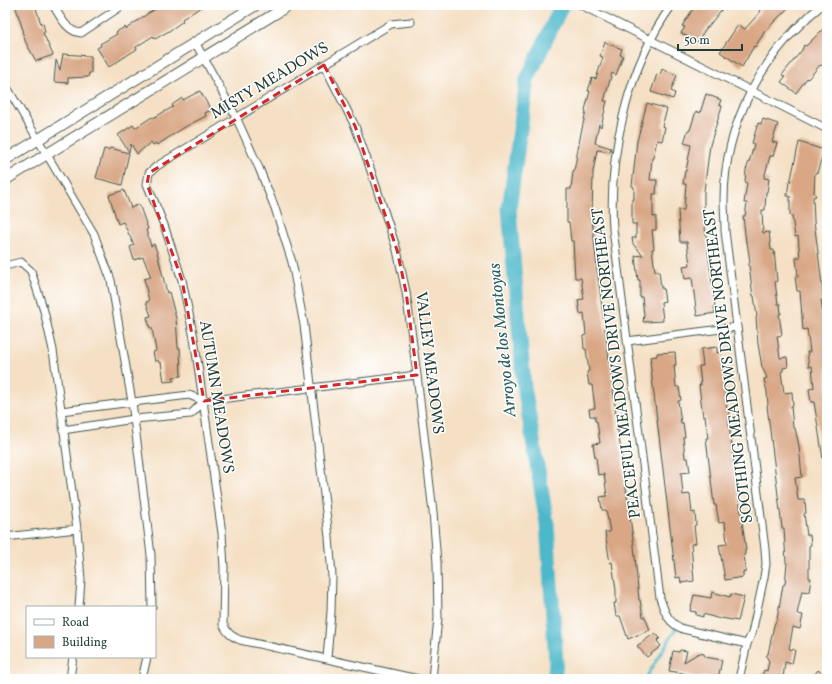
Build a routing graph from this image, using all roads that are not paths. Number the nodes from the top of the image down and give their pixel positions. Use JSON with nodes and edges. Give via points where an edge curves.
{"nodes":[{"id":1,"x":53,"y":5,"type":"edge"},
{"id":2,"x":123,"y":5,"type":"edge"},
{"id":3,"x":256,"y":5,"type":"edge"},
{"id":4,"x":289,"y":5,"type":"edge"},
{"id":5,"x":581,"y":5,"type":"edge"},
{"id":6,"x":672,"y":5,"type":"edge"},
{"id":7,"x":822,"y":5,"type":"edge"},
{"id":8,"x":411,"y":22,"type":"dead end"},
{"id":9,"x":651,"y":40,"type":"junction"},
{"id":10,"x":195,"y":42,"type":"junction"},
{"id":11,"x":203,"y":58,"type":"junction"},
{"id":12,"x":324,"y":64,"type":"junction"},
{"id":13,"x":5,"y":84,"type":"edge"},
{"id":14,"x":751,"y":90,"type":"junction"},
{"id":15,"x":236,"y":117,"type":"junction"},
{"id":16,"x":827,"y":129,"type":"edge"},
{"id":17,"x":38,"y":139,"type":"junction"},
{"id":18,"x":47,"y":154,"type":"junction"},
{"id":19,"x":5,"y":160,"type":"edge"},
{"id":20,"x":149,"y":173,"type":"joint"},
{"id":21,"x":5,"y":180,"type":"edge"},
{"id":22,"x":5,"y":266,"type":"edge"},
{"id":23,"x":737,"y":327,"type":"junction"},
{"id":24,"x":627,"y":341,"type":"junction"},
{"id":25,"x":417,"y":375,"type":"junction"},
{"id":26,"x":311,"y":388,"type":"junction"},
{"id":27,"x":204,"y":401,"type":"junction"},
{"id":28,"x":132,"y":402,"type":"junction"},
{"id":29,"x":61,"y":411,"type":"junction"},
{"id":30,"x":134,"y":419,"type":"junction"},
{"id":31,"x":63,"y":430,"type":"junction"},
{"id":32,"x":77,"y":529,"type":"junction"},
{"id":33,"x":5,"y":537,"type":"edge"},
{"id":34,"x":79,"y":606,"type":"edge"},
{"id":35,"x":152,"y":606,"type":"edge"},
{"id":36,"x":747,"y":644,"type":"junction"},
{"id":37,"x":74,"y":658,"type":"edge"},
{"id":38,"x":147,"y":658,"type":"edge"},
{"id":39,"x":327,"y":658,"type":"junction"},
{"id":40,"x":70,"y":679,"type":"edge"},
{"id":41,"x":142,"y":679,"type":"edge"},
{"id":42,"x":418,"y":679,"type":"edge"},
{"id":43,"x":432,"y":679,"type":"edge"},
{"id":44,"x":739,"y":679,"type":"edge"}],
"edges":[{"from":1,"to":2,"type":"street","via":[[66,26],[81,33]]},
{"from":3,"to":10,"type":"street"},
{"from":4,"to":11,"type":"street"},
{"from":5,"to":9,"type":"street"},
{"from":6,"to":9,"type":"street","name":"PEACEFUL MEADOWS DRIVE NORTHEAST"},
{"from":7,"to":14,"type":"street","name":"SOOTHING MEADOWS DRIVE NORTHEAST","via":[[783,42]]},
{"from":8,"to":12,"type":"street","name":"MISTY MEADOWS","via":[[391,24]]},
{"from":9,"to":14,"type":"street"},
{"from":9,"to":24,"type":"street","name":"PEACEFUL MEADOWS DRIVE NORTHEAST","via":[[631,86],[620,129],[614,170],[613,229]]},
{"from":10,"to":11,"type":"street"},
{"from":10,"to":17,"type":"street"},
{"from":11,"to":15,"type":"street"},
{"from":11,"to":18,"type":"street"},
{"from":12,"to":15,"type":"street","name":"MISTY MEADOWS"},
{"from":12,"to":25,"type":"street","name":"VALLEY MEADOWS","via":[[355,126],[397,250],[406,292]]},
{"from":13,"to":17,"type":"street"},
{"from":14,"to":16,"type":"street"},
{"from":14,"to":23,"type":"street","name":"SOOTHING MEADOWS DRIVE NORTHEAST","via":[[733,139],[726,169],[724,200],[725,230]]},
{"from":15,"to":20,"type":"street","name":"MISTY MEADOWS"},
{"from":15,"to":26,"type":"street","via":[[275,208],[292,262],[304,325]]},
{"from":17,"to":18,"type":"street"},
{"from":17,"to":19,"type":"street"},
{"from":18,"to":21,"type":"street"},
{"from":18,"to":28,"type":"street","via":[[94,234],[111,280]]},
{"from":20,"to":27,"type":"street","name":"AUTUMN MEADOWS","via":[[147,184],[182,280]]},
{"from":22,"to":29,"type":"street","via":[[21,262],[31,271],[53,350]]},
{"from":23,"to":24,"type":"street"},
{"from":23,"to":36,"type":"street","name":"SOOTHING MEADOWS DRIVE NORTHEAST","via":[[766,564],[752,633]]},
{"from":24,"to":36,"type":"street","name":"PEACEFUL MEADOWS DRIVE NORTHEAST","via":[[660,598],[665,614],[683,629]]},
{"from":25,"to":26,"type":"street"},
{"from":25,"to":43,"type":"street","name":"VALLEY MEADOWS","via":[[437,563],[438,618]]},
{"from":26,"to":27,"type":"street"},
{"from":26,"to":39,"type":"street","via":[[332,576]]},
{"from":27,"to":28,"type":"street","via":[[189,396]]},
{"from":27,"to":30,"type":"street","via":[[191,414]]},
{"from":27,"to":39,"type":"street","name":"AUTUMN MEADOWS","via":[[222,533],[226,631],[240,640]]},
{"from":28,"to":29,"type":"street"},
{"from":28,"to":30,"type":"street"},
{"from":29,"to":31,"type":"street"},
{"from":30,"to":31,"type":"street"},
{"from":30,"to":35,"type":"street","via":[[151,555]]},
{"from":31,"to":32,"type":"street"},
{"from":32,"to":33,"type":"street"},
{"from":32,"to":34,"type":"street","via":[[81,580]]},
{"from":36,"to":44,"type":"street","name":"SOOTHING MEADOWS DRIVE NORTHEAST"},
{"from":37,"to":40,"type":"street"},
{"from":38,"to":41,"type":"street"},
{"from":39,"to":42,"type":"street"}]}
